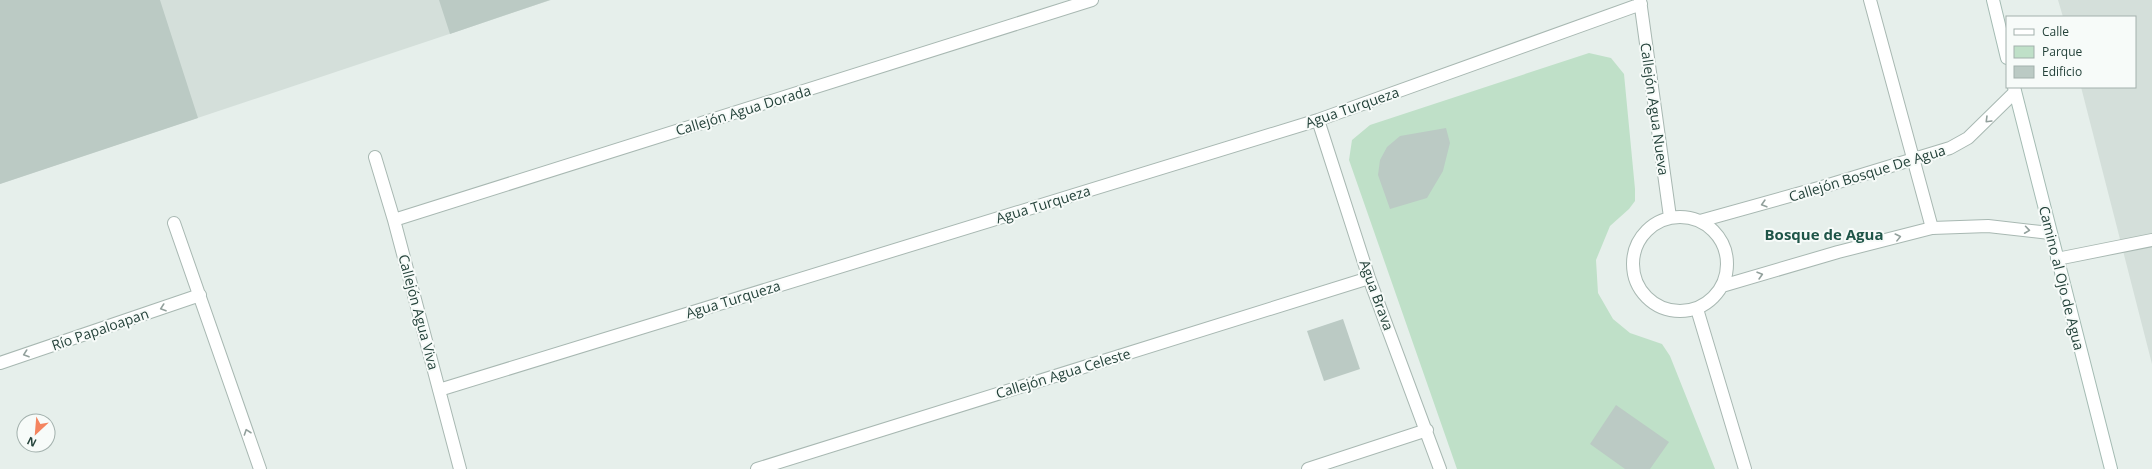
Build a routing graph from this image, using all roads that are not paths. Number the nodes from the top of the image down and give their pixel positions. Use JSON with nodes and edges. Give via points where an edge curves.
{"nodes":[{"id":1,"x":1092,"y":0,"type":"edge"},
{"id":2,"x":1870,"y":0,"type":"edge"},
{"id":3,"x":1993,"y":0,"type":"edge"},
{"id":4,"x":1641,"y":2,"type":"edge"},
{"id":5,"x":2006,"y":54,"type":"edge"},
{"id":6,"x":2015,"y":89,"type":"edge"},
{"id":7,"x":1318,"y":120,"type":"junction"},
{"id":8,"x":375,"y":157,"type":"dead end"},
{"id":9,"x":1913,"y":160,"type":"junction"},
{"id":10,"x":1670,"y":218,"type":"junction"},
{"id":11,"x":394,"y":220,"type":"junction"},
{"id":12,"x":1700,"y":221,"type":"junction"},
{"id":13,"x":174,"y":223,"type":"dead end"},
{"id":14,"x":1932,"y":228,"type":"junction"},
{"id":15,"x":2050,"y":233,"type":"junction"},
{"id":16,"x":2152,"y":240,"type":"edge"},
{"id":17,"x":2057,"y":259,"type":"junction"},
{"id":18,"x":1369,"y":278,"type":"junction"},
{"id":19,"x":1722,"y":286,"type":"junction"},
{"id":20,"x":200,"y":295,"type":"junction"},
{"id":21,"x":1697,"y":309,"type":"junction"},
{"id":22,"x":0,"y":363,"type":"edge"},
{"id":23,"x":439,"y":390,"type":"junction"},
{"id":24,"x":1427,"y":430,"type":"junction"},
{"id":25,"x":260,"y":469,"type":"edge"},
{"id":26,"x":460,"y":469,"type":"edge"},
{"id":27,"x":758,"y":469,"type":"edge"},
{"id":28,"x":1308,"y":469,"type":"edge"},
{"id":29,"x":1440,"y":469,"type":"edge"},
{"id":30,"x":1745,"y":469,"type":"edge"},
{"id":31,"x":2111,"y":469,"type":"edge"}],
"edges":[{"from":1,"to":11,"type":"street","name":"Callejón Agua Dorada"},
{"from":2,"to":9,"type":"street"},
{"from":3,"to":5,"type":"street"},
{"from":4,"to":7,"type":"street","name":"Agua Turqueza"},
{"from":4,"to":10,"type":"street","name":"Callejón Agua Nueva"},
{"from":6,"to":9,"type":"street","name":"Callejón Bosque De Agua","one_way":true,"via":[[1968,138],[1950,148]]},
{"from":6,"to":15,"type":"street","name":"Camino al Ojo de Agua"},
{"from":7,"to":18,"type":"street","name":"Agua Brava"},
{"from":7,"to":23,"type":"street","name":"Agua Turqueza"},
{"from":8,"to":11,"type":"street","name":"Callejón Agua Viva"},
{"from":9,"to":12,"type":"street","name":"Callejón Bosque De Agua","one_way":true},
{"from":9,"to":14,"type":"street"},
{"from":10,"to":12,"type":"street","via":[[1686,217]]},
{"from":10,"to":21,"type":"street","via":[[1655,223],[1643,233],[1635,246],[1632,262],[1634,278],[1640,292],[1652,303],[1666,310],[1681,312]]},
{"from":11,"to":23,"type":"street","name":"Callejón Agua Viva"},
{"from":12,"to":19,"type":"street","via":[[1713,230],[1722,242],[1727,256],[1727,272]]},
{"from":13,"to":20,"type":"street"},
{"from":14,"to":15,"type":"street","one_way":true,"via":[[1988,226]]},
{"from":19,"to":14,"type":"street","one_way":true},
{"from":15,"to":17,"type":"street","name":"Camino al Ojo de Agua"},
{"from":16,"to":17,"type":"street"},
{"from":17,"to":31,"type":"street","name":"Camino al Ojo de Agua"},
{"from":18,"to":24,"type":"street","name":"Agua Brava"},
{"from":18,"to":27,"type":"street","name":"Callejón Agua Celeste"},
{"from":19,"to":21,"type":"street","via":[[1707,304]]},
{"from":20,"to":22,"type":"street","name":"Río Papaloapan","one_way":true},
{"from":25,"to":20,"type":"street","one_way":true},
{"from":21,"to":30,"type":"street"},
{"from":23,"to":26,"type":"street","name":"Callejón Agua Viva"},
{"from":24,"to":28,"type":"street"},
{"from":24,"to":29,"type":"street","name":"Agua Brava"}]}
